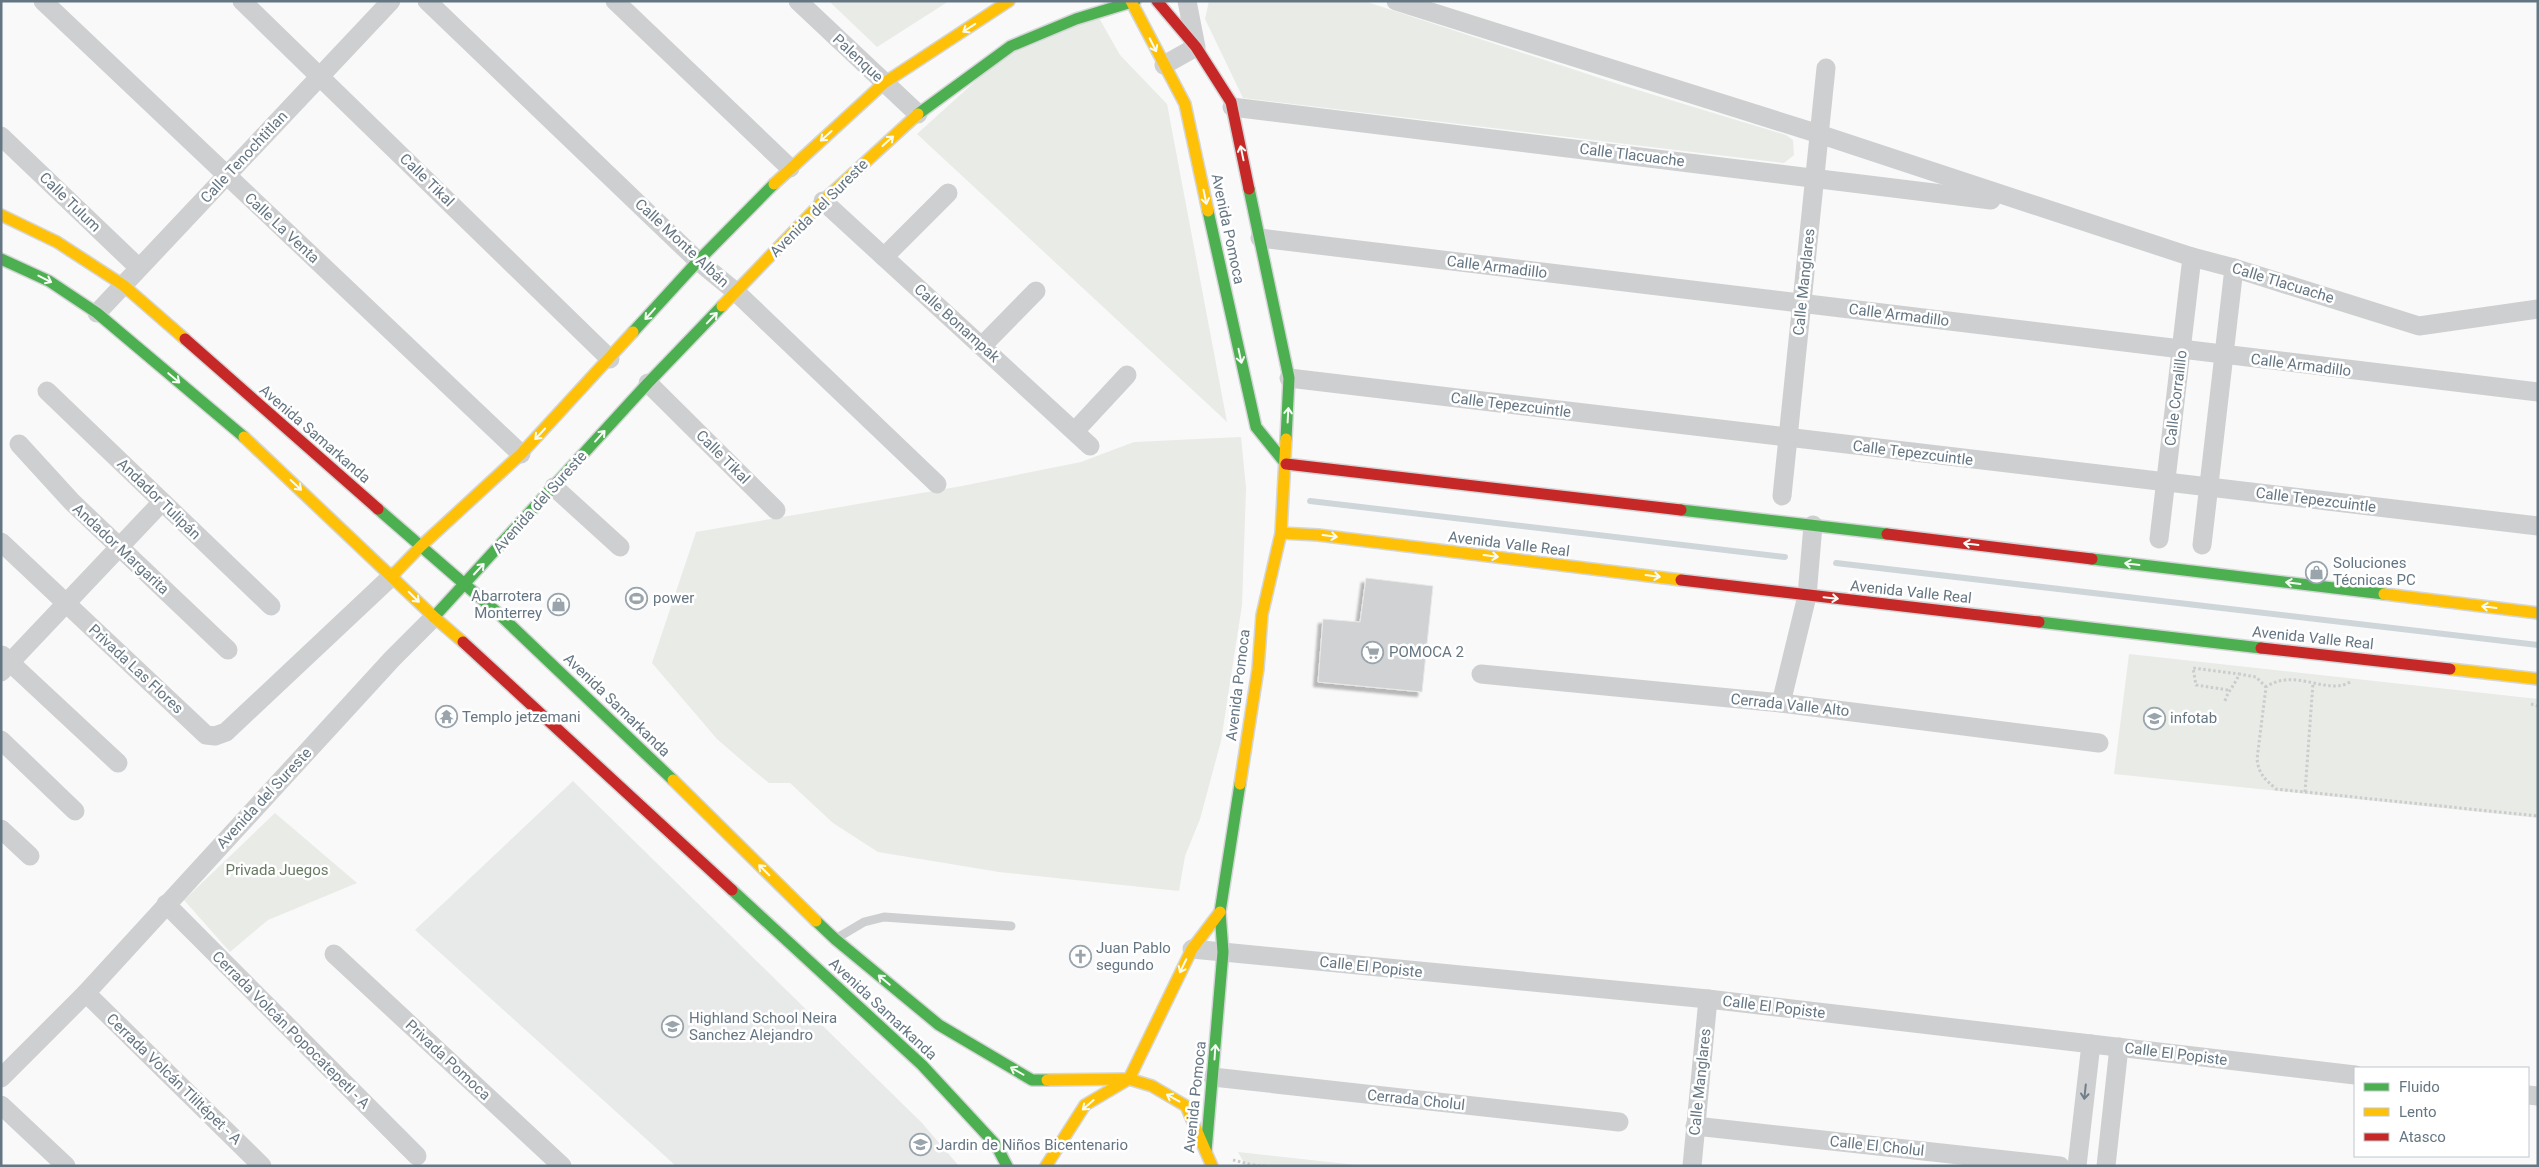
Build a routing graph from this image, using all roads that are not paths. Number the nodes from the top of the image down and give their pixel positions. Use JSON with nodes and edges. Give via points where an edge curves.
{"nodes":[{"id":1,"x":43,"y":1,"type":"edge"},
{"id":2,"x":242,"y":1,"type":"edge"},
{"id":3,"x":392,"y":1,"type":"edge"},
{"id":4,"x":427,"y":1,"type":"edge"},
{"id":5,"x":615,"y":1,"type":"edge"},
{"id":6,"x":798,"y":1,"type":"edge"},
{"id":7,"x":1010,"y":1,"type":"edge"},
{"id":8,"x":1157,"y":1,"type":"edge"},
{"id":9,"x":1186,"y":1,"type":"edge"},
{"id":10,"x":1396,"y":1,"type":"edge"},
{"id":11,"x":1133,"y":2,"type":"edge"},
{"id":12,"x":1196,"y":47,"type":"junction"},
{"id":13,"x":1164,"y":65,"type":"junction"},
{"id":14,"x":1826,"y":68,"type":"dead end"},
{"id":15,"x":320,"y":76,"type":"junction"},
{"id":16,"x":884,"y":83,"type":"junction"},
{"id":17,"x":1232,"y":106,"type":"junction"},
{"id":18,"x":918,"y":114,"type":"junction"},
{"id":19,"x":1819,"y":134,"type":"junction"},
{"id":20,"x":1,"y":136,"type":"edge"},
{"id":21,"x":790,"y":168,"type":"junction"},
{"id":22,"x":226,"y":176,"type":"junction"},
{"id":23,"x":1815,"y":178,"type":"junction"},
{"id":24,"x":948,"y":193,"type":"dead end"},
{"id":25,"x":823,"y":200,"type":"junction"},
{"id":26,"x":2032,"y":205,"type":"junction"},
{"id":27,"x":1,"y":215,"type":"edge"},
{"id":28,"x":1260,"y":238,"type":"junction"},
{"id":29,"x":884,"y":257,"type":"junction"},
{"id":30,"x":2192,"y":257,"type":"junction"},
{"id":31,"x":1,"y":259,"type":"edge"},
{"id":32,"x":698,"y":261,"type":"junction"},
{"id":33,"x":139,"y":268,"type":"junction"},
{"id":34,"x":2234,"y":268,"type":"junction"},
{"id":35,"x":123,"y":285,"type":"junction"},
{"id":36,"x":1036,"y":290,"type":"dead end"},
{"id":37,"x":736,"y":292,"type":"junction"},
{"id":38,"x":1802,"y":303,"type":"junction"},
{"id":39,"x":2538,"y":309,"type":"edge"},
{"id":40,"x":96,"y":313,"type":"junction"},
{"id":41,"x":982,"y":346,"type":"junction"},
{"id":42,"x":2181,"y":351,"type":"junction"},
{"id":43,"x":2224,"y":356,"type":"junction"},
{"id":44,"x":610,"y":359,"type":"junction"},
{"id":45,"x":1127,"y":375,"type":"dead end"},
{"id":46,"x":1289,"y":378,"type":"junction"},
{"id":47,"x":648,"y":384,"type":"junction"},
{"id":48,"x":47,"y":391,"type":"dead end"},
{"id":49,"x":2538,"y":392,"type":"edge"},
{"id":50,"x":1075,"y":431,"type":"junction"},
{"id":51,"x":1788,"y":438,"type":"junction"},
{"id":52,"x":19,"y":444,"type":"dead end"},
{"id":53,"x":1090,"y":446,"type":"dead end"},
{"id":54,"x":521,"y":454,"type":"junction"},
{"id":55,"x":1286,"y":464,"type":"junction"},
{"id":56,"x":2166,"y":482,"type":"junction"},
{"id":57,"x":937,"y":484,"type":"dead end"},
{"id":58,"x":554,"y":487,"type":"junction"},
{"id":59,"x":2209,"y":487,"type":"junction"},
{"id":60,"x":1782,"y":496,"type":"dead end"},
{"id":61,"x":162,"y":502,"type":"junction"},
{"id":62,"x":776,"y":510,"type":"dead end"},
{"id":63,"x":1813,"y":525,"type":"junction"},
{"id":64,"x":2538,"y":526,"type":"edge"},
{"id":65,"x":1281,"y":533,"type":"junction"},
{"id":66,"x":2160,"y":538,"type":"dead end"},
{"id":67,"x":1,"y":542,"type":"edge"},
{"id":68,"x":2202,"y":545,"type":"dead end"},
{"id":69,"x":421,"y":546,"type":"junction"},
{"id":70,"x":119,"y":547,"type":"junction"},
{"id":71,"x":620,"y":547,"type":"dead end"},
{"id":72,"x":392,"y":576,"type":"junction"},
{"id":73,"x":466,"y":583,"type":"junction"},
{"id":74,"x":1807,"y":596,"type":"junction"},
{"id":75,"x":66,"y":603,"type":"junction"},
{"id":76,"x":271,"y":606,"type":"dead end"},
{"id":77,"x":2538,"y":613,"type":"edge"},
{"id":78,"x":434,"y":618,"type":"junction"},
{"id":79,"x":228,"y":650,"type":"dead end"},
{"id":80,"x":4,"y":663,"type":"edge"},
{"id":81,"x":1481,"y":674,"type":"dead end"},
{"id":82,"x":2538,"y":679,"type":"edge"},
{"id":83,"x":1782,"y":703,"type":"junction"},
{"id":84,"x":1,"y":740,"type":"edge"},
{"id":85,"x":2099,"y":743,"type":"dead end"},
{"id":86,"x":118,"y":763,"type":"dead end"},
{"id":87,"x":75,"y":811,"type":"dead end"},
{"id":88,"x":1,"y":829,"type":"edge"},
{"id":89,"x":30,"y":856,"type":"dead end"},
{"id":90,"x":166,"y":904,"type":"junction"},
{"id":91,"x":1220,"y":912,"type":"junction"},
{"id":92,"x":1011,"y":926,"type":"dead end"},
{"id":93,"x":835,"y":939,"type":"junction"},
{"id":94,"x":1192,"y":949,"type":"junction"},
{"id":95,"x":1223,"y":952,"type":"junction"},
{"id":96,"x":334,"y":954,"type":"dead end"},
{"id":97,"x":86,"y":993,"type":"junction"},
{"id":98,"x":1708,"y":999,"type":"junction"},
{"id":99,"x":2091,"y":1044,"type":"junction"},
{"id":100,"x":2119,"y":1047,"type":"junction"},
{"id":101,"x":2354,"y":1075,"type":"edge"},
{"id":102,"x":1213,"y":1077,"type":"junction"},
{"id":103,"x":1,"y":1078,"type":"edge"},
{"id":104,"x":1129,"y":1079,"type":"junction"},
{"id":105,"x":1,"y":1105,"type":"edge"},
{"id":106,"x":1619,"y":1122,"type":"dead end"},
{"id":107,"x":1695,"y":1126,"type":"junction"},
{"id":108,"x":1206,"y":1153,"type":"junction"},
{"id":109,"x":417,"y":1156,"type":"dead end"},
{"id":110,"x":66,"y":1166,"type":"edge"},
{"id":111,"x":262,"y":1166,"type":"edge"},
{"id":112,"x":562,"y":1166,"type":"edge"},
{"id":113,"x":1007,"y":1166,"type":"edge"},
{"id":114,"x":1046,"y":1166,"type":"edge"},
{"id":115,"x":1202,"y":1166,"type":"edge"},
{"id":116,"x":1212,"y":1166,"type":"edge"},
{"id":117,"x":1692,"y":1166,"type":"edge"},
{"id":118,"x":2060,"y":1166,"type":"edge"},
{"id":119,"x":2077,"y":1166,"type":"edge"},
{"id":120,"x":2106,"y":1166,"type":"edge"}],
"edges":[{"from":1,"to":22,"type":"street","name":"Calle La Venta"},
{"from":2,"to":15,"type":"street","name":"Calle Tikal"},
{"from":3,"to":15,"type":"street","name":"Calle Tenochtitlan"},
{"from":4,"to":32,"type":"street","name":"Calle Monte Albán"},
{"from":5,"to":21,"type":"street"},
{"from":6,"to":16,"type":"street","name":"Palenque"},
{"from":7,"to":16,"type":"street","one_way":true},
{"from":8,"to":12,"type":"street","name":"Avenida Pomoca"},
{"from":9,"to":12,"type":"street"},
{"from":10,"to":19,"type":"street","name":"Calle Tlacuache"},
{"from":11,"to":13,"type":"street","name":"Avenida Pomoca","one_way":true},
{"from":11,"to":18,"type":"street","name":"Avenida del Sureste","via":[[1076,19],[1011,46]]},
{"from":12,"to":13,"type":"street"},
{"from":12,"to":17,"type":"street","name":"Avenida Pomoca"},
{"from":13,"to":55,"type":"street","name":"Avenida Pomoca","one_way":true,"via":[[1185,104],[1256,427]]},
{"from":14,"to":19,"type":"street","name":"Calle Manglares"},
{"from":15,"to":22,"type":"street","name":"Calle Tenochtitlan"},
{"from":15,"to":44,"type":"street","name":"Calle Tikal"},
{"from":16,"to":18,"type":"street","name":"Palenque"},
{"from":16,"to":21,"type":"street","one_way":true},
{"from":17,"to":23,"type":"street","name":"Calle Tlacuache"},
{"from":28,"to":17,"type":"street","name":"Avenida Pomoca","one_way":true},
{"from":25,"to":18,"type":"street","name":"Avenida del Sureste","one_way":true},
{"from":19,"to":23,"type":"street","name":"Calle Manglares"},
{"from":19,"to":26,"type":"street","name":"Calle Tlacuache"},
{"from":20,"to":33,"type":"street","name":"Calle Tulum"},
{"from":21,"to":32,"type":"street"},
{"from":22,"to":33,"type":"street","name":"Calle Tenochtitlan"},
{"from":22,"to":54,"type":"street","name":"Calle La Venta"},
{"from":23,"to":26,"type":"street","name":"Calle Tlacuache"},
{"from":23,"to":38,"type":"street","name":"Calle Manglares"},
{"from":24,"to":29,"type":"street"},
{"from":25,"to":29,"type":"street","name":"Calle Bonampak"},
{"from":25,"to":37,"type":"street","name":"Avenida del Sureste"},
{"from":26,"to":30,"type":"street","name":"Calle Tlacuache"},
{"from":27,"to":35,"type":"street","name":"Avenida Samarkanda","via":[[57,242]]},
{"from":28,"to":38,"type":"street","name":"Calle Armadillo"},
{"from":28,"to":46,"type":"street","name":"Avenida Pomoca"},
{"from":29,"to":41,"type":"street","name":"Calle Bonampak"},
{"from":30,"to":34,"type":"street","name":"Calle Tlacuache"},
{"from":30,"to":42,"type":"street","name":"Calle Corralillo"},
{"from":31,"to":40,"type":"street","name":"Avenida Samarkanda","one_way":true,"via":[[49,280]]},
{"from":32,"to":37,"type":"street","name":"Calle Monte Albán"},
{"from":32,"to":44,"type":"street","one_way":true},
{"from":33,"to":35,"type":"street","name":"Calle Tenochtitlan"},
{"from":34,"to":39,"type":"street","name":"Calle Tlacuache","via":[[2418,326]]},
{"from":34,"to":43,"type":"street"},
{"from":35,"to":40,"type":"street","name":"Calle Tenochtitlan"},
{"from":35,"to":69,"type":"street","name":"Avenida Samarkanda"},
{"from":36,"to":41,"type":"street"},
{"from":47,"to":37,"type":"street","name":"Avenida del Sureste","one_way":true},
{"from":37,"to":57,"type":"street","name":"Calle Monte Albán"},
{"from":38,"to":42,"type":"street","name":"Calle Armadillo"},
{"from":38,"to":51,"type":"street","name":"Calle Manglares"},
{"from":40,"to":72,"type":"street","name":"Avenida Samarkanda","one_way":true,"via":[[238,431]]},
{"from":41,"to":50,"type":"street","name":"Calle Bonampak"},
{"from":42,"to":43,"type":"street","name":"Calle Armadillo"},
{"from":42,"to":56,"type":"street","name":"Calle Corralillo"},
{"from":43,"to":49,"type":"street","name":"Calle Armadillo"},
{"from":43,"to":59,"type":"street"},
{"from":44,"to":54,"type":"street","one_way":true},
{"from":45,"to":50,"type":"street"},
{"from":46,"to":51,"type":"street","name":"Calle Tepezcuintle"},
{"from":55,"to":46,"type":"street","name":"Avenida Pomoca","one_way":true},
{"from":58,"to":47,"type":"street","name":"Avenida del Sureste","one_way":true},
{"from":47,"to":62,"type":"street","name":"Calle Tikal"},
{"from":48,"to":61,"type":"street","name":"Andador Tulipán"},
{"from":50,"to":53,"type":"street","name":"Calle Bonampak"},
{"from":51,"to":56,"type":"street","name":"Calle Tepezcuintle"},
{"from":51,"to":60,"type":"street","name":"Calle Manglares"},
{"from":52,"to":70,"type":"street","name":"Andador Margarita"},
{"from":54,"to":69,"type":"street"},
{"from":55,"to":63,"type":"street"},
{"from":55,"to":65,"type":"street","name":"Avenida Pomoca"},
{"from":56,"to":59,"type":"street","name":"Calle Tepezcuintle"},
{"from":56,"to":66,"type":"street","name":"Calle Corralillo"},
{"from":58,"to":71,"type":"street"},
{"from":73,"to":58,"type":"street","name":"Avenida del Sureste","one_way":true},
{"from":59,"to":64,"type":"street","name":"Calle Tepezcuintle"},
{"from":59,"to":68,"type":"street"},
{"from":61,"to":70,"type":"street"},
{"from":61,"to":76,"type":"street","name":"Andador Tulipán"},
{"from":63,"to":74,"type":"street"},
{"from":77,"to":63,"type":"street","one_way":true},
{"from":65,"to":74,"type":"street","name":"Avenida Valle Real","one_way":true},
{"from":65,"to":91,"type":"street","name":"Avenida Pomoca","via":[[1262,615],[1258,669]]},
{"from":67,"to":75,"type":"street","name":"Privada Las Flores"},
{"from":69,"to":72,"type":"street"},
{"from":69,"to":73,"type":"street","name":"Avenida Samarkanda"},
{"from":70,"to":75,"type":"street"},
{"from":70,"to":79,"type":"street","name":"Andador Margarita"},
{"from":72,"to":75,"type":"street","name":"Privada Las Flores","via":[[226,732],[215,736],[206,735]]},
{"from":72,"to":78,"type":"street","name":"Avenida Samarkanda","one_way":true},
{"from":73,"to":78,"type":"street","name":"Avenida del Sureste"},
{"from":93,"to":73,"type":"street","name":"Avenida Samarkanda","one_way":true,"via":[[683,796]]},
{"from":74,"to":82,"type":"street","name":"Avenida Valle Real","one_way":true},
{"from":74,"to":83,"type":"street"},
{"from":75,"to":80,"type":"street"},
{"from":78,"to":90,"type":"street","name":"Avenida del Sureste","via":[[392,659]]},
{"from":78,"to":113,"type":"street","name":"Avenida Samarkanda","via":[[662,818],[922,1065],[996,1145]]},
{"from":80,"to":86,"type":"street"},
{"from":81,"to":83,"type":"street","name":"Cerrada Valle Alto"},
{"from":83,"to":85,"type":"street","name":"Cerrada Valle Alto"},
{"from":84,"to":87,"type":"street"},
{"from":88,"to":89,"type":"street"},
{"from":90,"to":97,"type":"street","name":"Avenida del Sureste"},
{"from":90,"to":109,"type":"street","name":"Cerrada Volcán Popocatepetl - A"},
{"from":91,"to":94,"type":"street","name":"Avenida Pomoca"},
{"from":91,"to":95,"type":"street","name":"Avenida Pomoca"},
{"from":92,"to":93,"type":"lane","via":[[884,917],[864,922]]},
{"from":104,"to":93,"type":"street","name":"Avenida Samarkanda","one_way":true,"via":[[1032,1080],[939,1026]]},
{"from":94,"to":95,"type":"street","name":"Calle El Popiste"},
{"from":94,"to":104,"type":"street","name":"Avenida Pomoca","one_way":true},
{"from":95,"to":98,"type":"street","name":"Calle El Popiste"},
{"from":102,"to":95,"type":"street","name":"Avenida Pomoca","one_way":true},
{"from":96,"to":112,"type":"street","name":"Privada Pomoca"},
{"from":97,"to":103,"type":"street","name":"Avenida del Sureste"},
{"from":97,"to":111,"type":"street","name":"Cerrada Volcán Tliltépet - A"},
{"from":98,"to":99,"type":"street","name":"Calle El Popiste"},
{"from":98,"to":107,"type":"street","name":"Calle Manglares"},
{"from":99,"to":100,"type":"street","name":"Calle El Popiste"},
{"from":99,"to":119,"type":"street","one_way":true},
{"from":100,"to":101,"type":"street","name":"Calle El Popiste"},
{"from":100,"to":120,"type":"street"},
{"from":102,"to":106,"type":"street","name":"Cerrada Cholul"},
{"from":102,"to":108,"type":"street","name":"Avenida Pomoca"},
{"from":108,"to":104,"type":"street","name":"Avenida Samarkanda","one_way":true,"via":[[1186,1106],[1152,1086]]},
{"from":104,"to":114,"type":"street","one_way":true,"via":[[1085,1105]]},
{"from":105,"to":110,"type":"street"},
{"from":107,"to":117,"type":"street","name":"Calle Manglares"},
{"from":107,"to":118,"type":"street","name":"Calle El Cholul"},
{"from":108,"to":115,"type":"street","name":"Avenida Pomoca"},
{"from":108,"to":116,"type":"street","name":"Avenida Samarkanda"}]}
